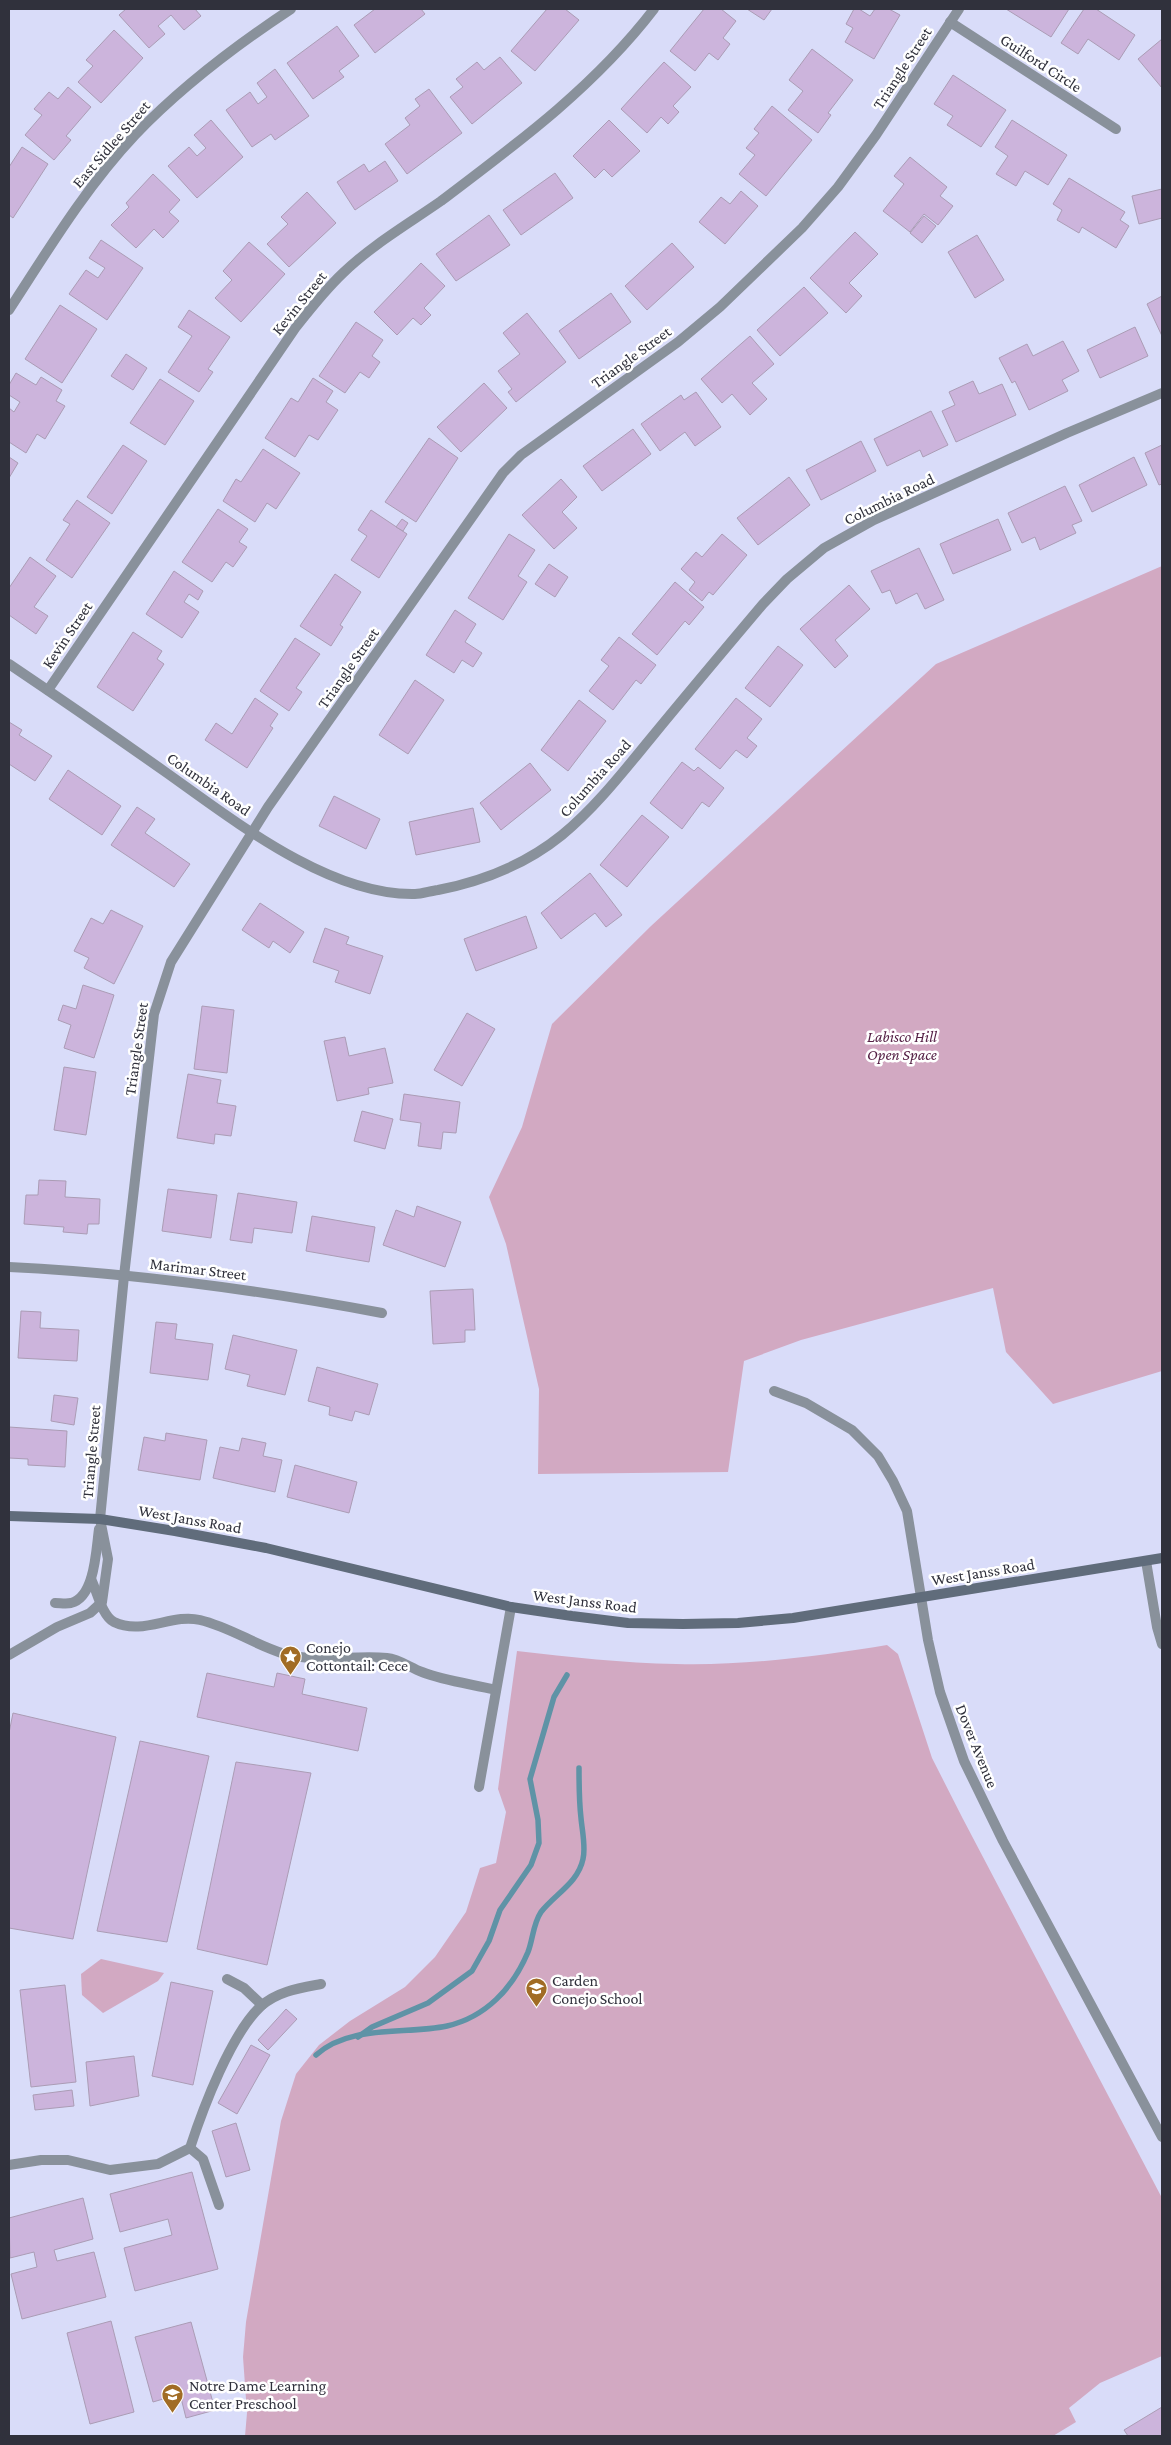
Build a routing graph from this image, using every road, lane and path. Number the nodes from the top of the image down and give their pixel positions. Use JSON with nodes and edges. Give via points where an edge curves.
{"nodes":[{"id":1,"x":291,"y":9,"type":"edge"},
{"id":2,"x":654,"y":9,"type":"edge"},
{"id":3,"x":959,"y":9,"type":"edge"},
{"id":4,"x":950,"y":22,"type":"junction"},
{"id":5,"x":1116,"y":129,"type":"dead end"},
{"id":6,"x":9,"y":310,"type":"edge"},
{"id":7,"x":1162,"y":393,"type":"edge"},
{"id":8,"x":9,"y":664,"type":"edge"},
{"id":9,"x":48,"y":690,"type":"junction"},
{"id":10,"x":251,"y":832,"type":"junction"},
{"id":11,"x":9,"y":1267,"type":"edge"},
{"id":12,"x":124,"y":1276,"type":"junction"},
{"id":13,"x":382,"y":1313,"type":"dead end"},
{"id":14,"x":774,"y":1391,"type":"dead end"},
{"id":15,"x":9,"y":1516,"type":"edge"},
{"id":16,"x":100,"y":1519,"type":"junction"},
{"id":17,"x":1162,"y":1558,"type":"edge"},
{"id":18,"x":1146,"y":1561,"type":"junction"},
{"id":19,"x":91,"y":1579,"type":"junction"},
{"id":20,"x":923,"y":1596,"type":"junction"},
{"id":21,"x":102,"y":1602,"type":"junction"},
{"id":22,"x":55,"y":1603,"type":"dead end"},
{"id":23,"x":512,"y":1607,"type":"junction"},
{"id":24,"x":1162,"y":1644,"type":"edge"},
{"id":25,"x":9,"y":1655,"type":"edge"},
{"id":26,"x":496,"y":1690,"type":"junction"},
{"id":27,"x":479,"y":1787,"type":"dead end"},
{"id":28,"x":228,"y":1979,"type":"dead end"},
{"id":29,"x":321,"y":1984,"type":"dead end"},
{"id":30,"x":262,"y":2005,"type":"junction"},
{"id":31,"x":1162,"y":2138,"type":"edge"},
{"id":32,"x":190,"y":2148,"type":"junction"},
{"id":33,"x":9,"y":2165,"type":"edge"},
{"id":34,"x":219,"y":2205,"type":"dead end"}],
"edges":[{"from":1,"to":6,"type":"street","name":"East Sidlee Street","via":[[208,68],[135,135],[82,200]]},
{"from":2,"to":9,"type":"street","name":"Kevin Street","via":[[568,103],[362,256],[319,297]]},
{"from":3,"to":4,"type":"street","name":"Triangle Street"},
{"from":4,"to":5,"type":"street","name":"Guilford Circle"},
{"from":4,"to":10,"type":"street","name":"Triangle Street","via":[[871,142],[802,228],[720,307],[678,342],[521,456],[503,473]]},
{"from":7,"to":10,"type":"street","name":"Columbia Road","via":[[874,520],[824,548],[763,604],[583,816],[540,852],[509,868],[480,880],[415,894],[385,891],[351,883],[306,864]]},
{"from":8,"to":9,"type":"street","name":"Columbia Road"},
{"from":9,"to":10,"type":"street","name":"Columbia Road"},
{"from":10,"to":12,"type":"street","name":"Triangle Street","via":[[171,962],[161,988],[154,1014]]},
{"from":11,"to":12,"type":"street","name":"Marimar Street","via":[[93,1271]]},
{"from":12,"to":13,"type":"street","name":"Marimar Street","via":[[286,1295]]},
{"from":12,"to":16,"type":"street","name":"Triangle Street"},
{"from":14,"to":20,"type":"street","name":"Dover Avenue","via":[[806,1403],[852,1430],[878,1456],[907,1511]]},
{"from":15,"to":16,"type":"main road","name":"West Janss Road"},
{"from":16,"to":19,"type":"street"},
{"from":16,"to":21,"type":"street","via":[[108,1559]]},
{"from":16,"to":23,"type":"main road","name":"West Janss Road","via":[[266,1548]]},
{"from":17,"to":18,"type":"main road","name":"West Janss Road"},
{"from":18,"to":20,"type":"main road","name":"West Janss Road"},
{"from":18,"to":24,"type":"street"},
{"from":19,"to":21,"type":"street"},
{"from":19,"to":22,"type":"street","via":[[78,1600]]},
{"from":20,"to":23,"type":"main road","name":"West Janss Road","via":[[793,1618],[738,1623],[628,1623]]},
{"from":20,"to":31,"type":"street","name":"Dover Avenue","via":[[928,1640],[940,1692],[964,1761],[1003,1841]]},
{"from":21,"to":25,"type":"street","via":[[90,1613],[57,1627]]},
{"from":21,"to":26,"type":"street","via":[[112,1621],[124,1626],[147,1627],[198,1619],[227,1627],[286,1654],[313,1658],[390,1658],[423,1673]]},
{"from":23,"to":26,"type":"street"},
{"from":26,"to":27,"type":"street"},
{"from":28,"to":30,"type":"street","via":[[244,1988]]},
{"from":29,"to":30,"type":"street","via":[[288,1990]]},
{"from":30,"to":32,"type":"street","via":[[242,2031],[205,2101]]},
{"from":32,"to":33,"type":"street","via":[[158,2164],[110,2170],[68,2160]]},
{"from":32,"to":34,"type":"street","via":[[203,2158]]}]}
